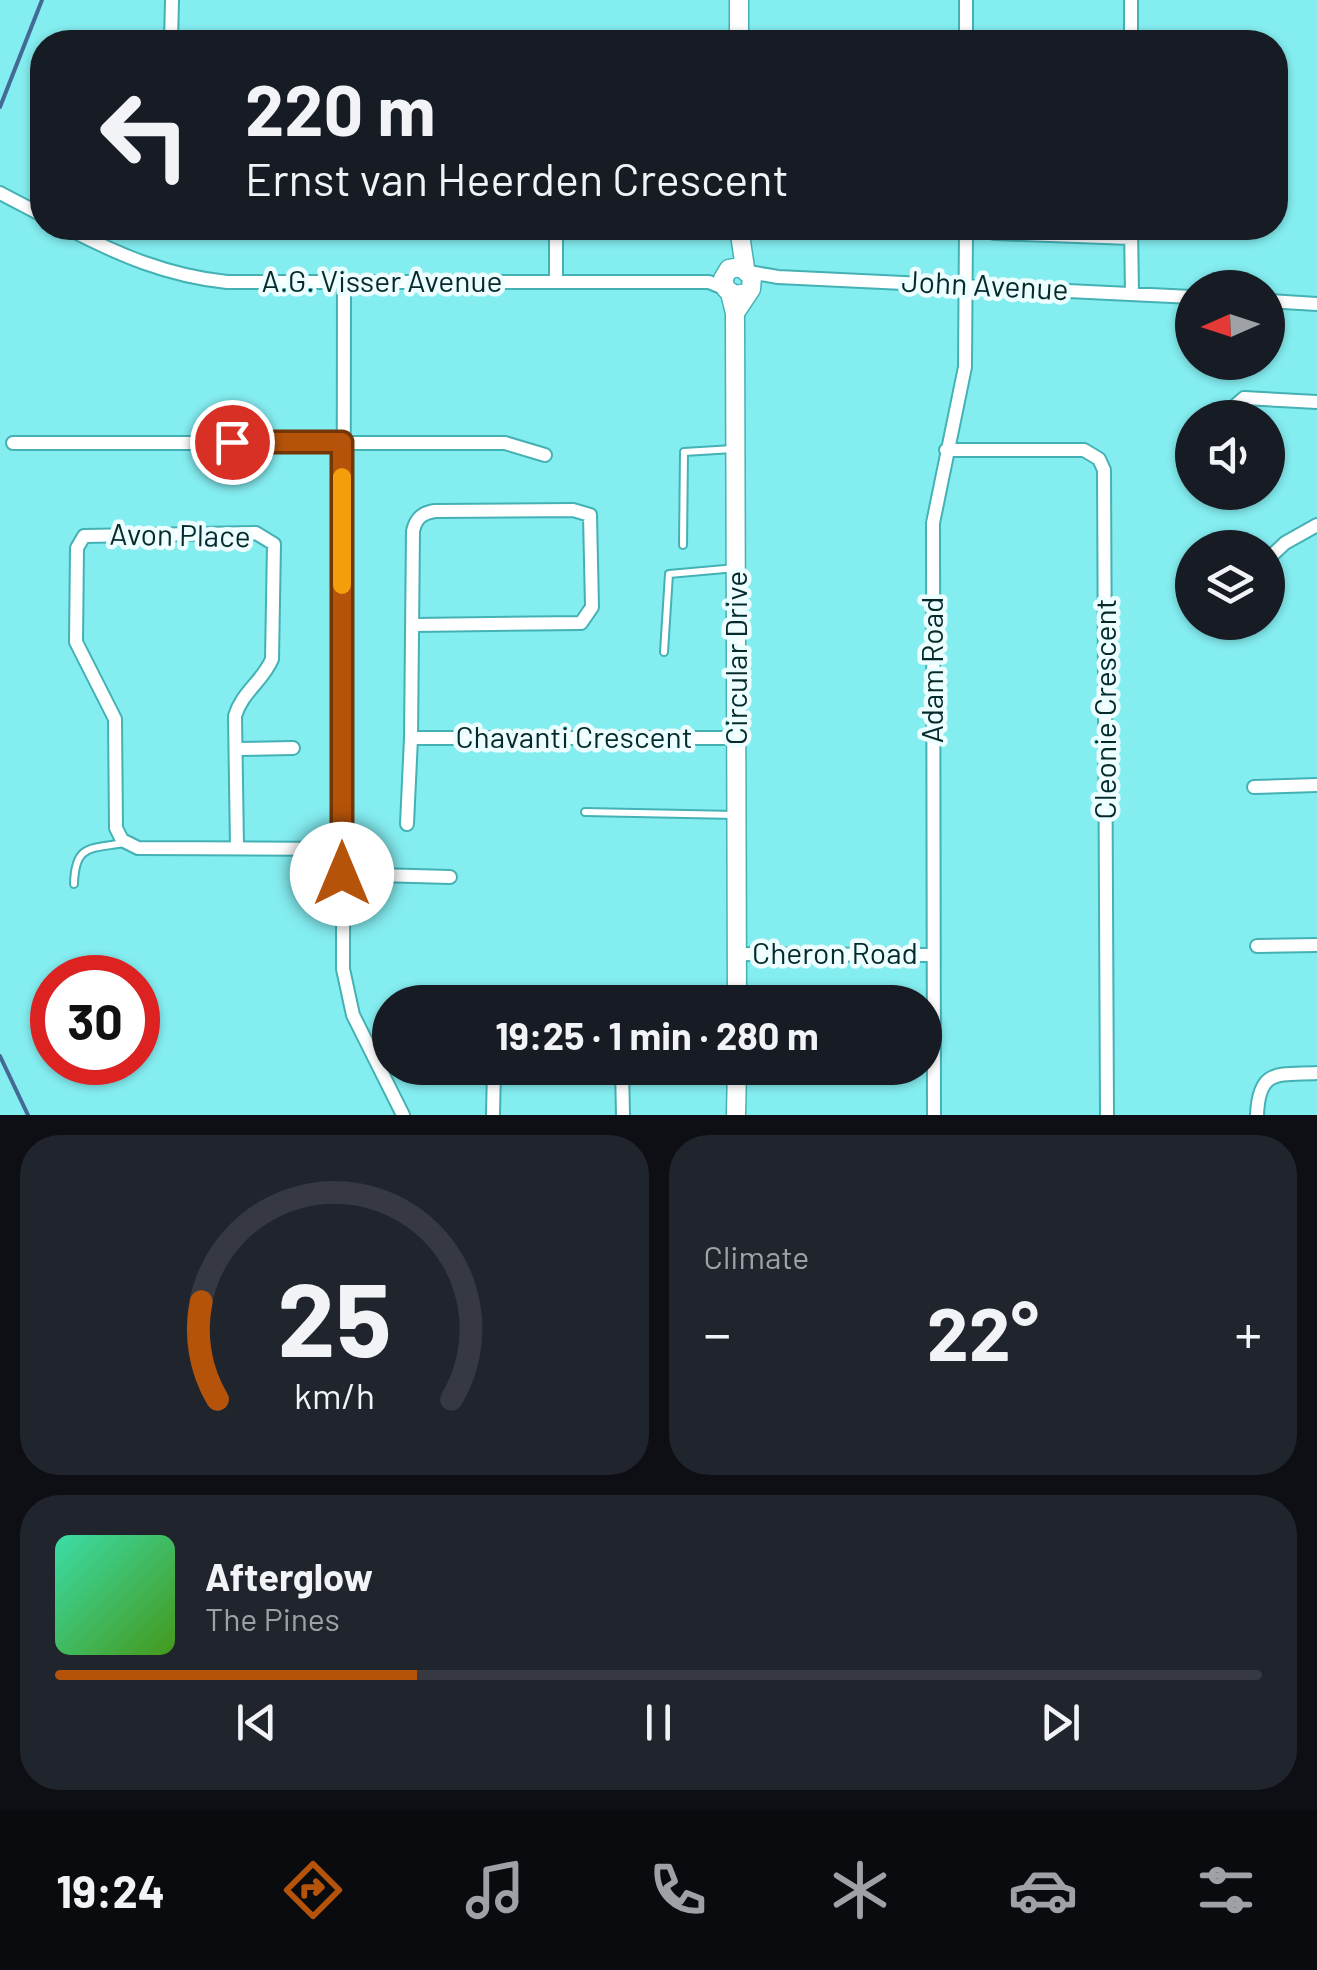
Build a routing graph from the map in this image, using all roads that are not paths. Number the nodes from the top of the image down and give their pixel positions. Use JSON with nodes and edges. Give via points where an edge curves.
{"nodes":[{"id":1,"x":172,"y":0,"type":"edge"},
{"id":2,"x":739,"y":0,"type":"edge"},
{"id":3,"x":966,"y":0,"type":"edge"},
{"id":4,"x":1132,"y":0,"type":"edge"},
{"id":5,"x":171,"y":30,"type":"edge"},
{"id":6,"x":739,"y":30,"type":"edge"},
{"id":7,"x":966,"y":30,"type":"edge"},
{"id":8,"x":1132,"y":30,"type":"edge"},
{"id":9,"x":0,"y":193,"type":"edge"},
{"id":10,"x":30,"y":208,"type":"edge"},
{"id":11,"x":98,"y":240,"type":"edge"},
{"id":12,"x":556,"y":240,"type":"edge"},
{"id":13,"x":738,"y":240,"type":"edge"},
{"id":14,"x":966,"y":240,"type":"edge"},
{"id":15,"x":1132,"y":240,"type":"edge"},
{"id":16,"x":734,"y":281,"type":"junction"},
{"id":17,"x":344,"y":282,"type":"junction"},
{"id":18,"x":556,"y":282,"type":"junction"},
{"id":19,"x":966,"y":286,"type":"junction"},
{"id":20,"x":1132,"y":294,"type":"junction"},
{"id":21,"x":1175,"y":296,"type":"edge"},
{"id":22,"x":1285,"y":303,"type":"edge"},
{"id":23,"x":1317,"y":304,"type":"edge"},
{"id":24,"x":1241,"y":400,"type":"edge"},
{"id":25,"x":1280,"y":400,"type":"edge"},
{"id":26,"x":1285,"y":400,"type":"edge"},
{"id":27,"x":1317,"y":402,"type":"edge"},
{"id":28,"x":342,"y":442,"type":"junction"},
{"id":29,"x":13,"y":443,"type":"dead end"},
{"id":30,"x":737,"y":449,"type":"junction"},
{"id":31,"x":946,"y":450,"type":"junction"},
{"id":32,"x":545,"y":455,"type":"dead end"},
{"id":33,"x":1317,"y":525,"type":"edge"},
{"id":34,"x":1285,"y":543,"type":"edge"},
{"id":35,"x":683,"y":546,"type":"dead end"},
{"id":36,"x":737,"y":568,"type":"junction"},
{"id":37,"x":413,"y":625,"type":"junction"},
{"id":38,"x":664,"y":652,"type":"dead end"},
{"id":39,"x":412,"y":738,"type":"junction"},
{"id":40,"x":737,"y":738,"type":"junction"},
{"id":41,"x":292,"y":748,"type":"dead end"},
{"id":42,"x":236,"y":749,"type":"junction"},
{"id":43,"x":1317,"y":785,"type":"edge"},
{"id":44,"x":1254,"y":787,"type":"dead end"},
{"id":45,"x":585,"y":812,"type":"dead end"},
{"id":46,"x":737,"y":815,"type":"junction"},
{"id":47,"x":407,"y":824,"type":"dead end"},
{"id":48,"x":125,"y":843,"type":"junction"},
{"id":49,"x":237,"y":847,"type":"junction"},
{"id":50,"x":342,"y":849,"type":"junction"},
{"id":51,"x":342,"y":874,"type":"junction"},
{"id":52,"x":450,"y":877,"type":"dead end"},
{"id":53,"x":74,"y":884,"type":"dead end"},
{"id":54,"x":1317,"y":945,"type":"edge"},
{"id":55,"x":1257,"y":946,"type":"dead end"},
{"id":56,"x":737,"y":954,"type":"junction"},
{"id":57,"x":933,"y":955,"type":"junction"},
{"id":58,"x":737,"y":985,"type":"edge"},
{"id":59,"x":1317,"y":1073,"type":"edge"},
{"id":60,"x":494,"y":1085,"type":"edge"},
{"id":61,"x":622,"y":1085,"type":"edge"},
{"id":62,"x":736,"y":1085,"type":"edge"},
{"id":63,"x":404,"y":1115,"type":"edge"},
{"id":64,"x":493,"y":1115,"type":"edge"},
{"id":65,"x":623,"y":1115,"type":"edge"},
{"id":66,"x":736,"y":1115,"type":"edge"},
{"id":67,"x":934,"y":1115,"type":"edge"},
{"id":68,"x":1107,"y":1115,"type":"edge"},
{"id":69,"x":1257,"y":1115,"type":"edge"}],
"edges":[{"from":1,"to":5,"type":"street"},
{"from":2,"to":6,"type":"street"},
{"from":3,"to":7,"type":"street"},
{"from":4,"to":8,"type":"street"},
{"from":9,"to":10,"type":"street"},
{"from":11,"to":17,"type":"street","name":"A.G. Visser Avenue","via":[[138,263],[198,279]]},
{"from":12,"to":18,"type":"street"},
{"from":13,"to":16,"type":"street"},
{"from":14,"to":19,"type":"street","name":"Adam Road"},
{"from":15,"to":20,"type":"street"},
{"from":16,"to":18,"type":"street","name":"A.G. Visser Avenue"},
{"from":16,"to":19,"type":"street","name":"John Avenue"},
{"from":16,"to":30,"type":"street","name":"Circular Drive"},
{"from":17,"to":18,"type":"street","name":"A.G. Visser Avenue"},
{"from":17,"to":28,"type":"street"},
{"from":19,"to":20,"type":"street","name":"John Avenue"},
{"from":19,"to":31,"type":"street","name":"Adam Road","via":[[966,358]]},
{"from":20,"to":21,"type":"street","name":"John Avenue"},
{"from":22,"to":23,"type":"street"},
{"from":24,"to":25,"type":"street"},
{"from":26,"to":27,"type":"street"},
{"from":28,"to":29,"type":"street"},
{"from":28,"to":32,"type":"street","via":[[505,442]]},
{"from":28,"to":50,"type":"street"},
{"from":30,"to":35,"type":"lane","via":[[684,452]]},
{"from":30,"to":36,"type":"street","name":"Circular Drive"},
{"from":31,"to":57,"type":"street","name":"Adam Road","via":[[933,523]]},
{"from":31,"to":68,"type":"street","name":"Cleonie Crescent","via":[[1084,450],[1104,470]]},
{"from":33,"to":34,"type":"street"},
{"from":36,"to":38,"type":"lane","via":[[669,574]]},
{"from":36,"to":40,"type":"street","name":"Circular Drive"},
{"from":37,"to":37,"type":"street","name":"Chavanti Crescent","via":[[413,531],[424,513],[590,515],[592,608],[581,623]]},
{"from":37,"to":39,"type":"street","name":"Chavanti Crescent"},
{"from":39,"to":40,"type":"street","name":"Chavanti Crescent"},
{"from":39,"to":47,"type":"street","name":"Chavanti Crescent"},
{"from":40,"to":46,"type":"street","name":"Circular Drive"},
{"from":41,"to":42,"type":"street"},
{"from":42,"to":48,"type":"street","name":"Avon Place","via":[[238,706],[273,653],[272,541],[256,533],[84,536],[77,548],[76,642],[114,714],[116,828]]},
{"from":42,"to":49,"type":"street","name":"Avon Place"},
{"from":43,"to":44,"type":"street"},
{"from":45,"to":46,"type":"lane"},
{"from":46,"to":56,"type":"street","name":"Circular Drive"},
{"from":48,"to":49,"type":"street"},
{"from":48,"to":53,"type":"lane","via":[[78,855]]},
{"from":49,"to":50,"type":"street"},
{"from":50,"to":51,"type":"street"},
{"from":51,"to":52,"type":"street"},
{"from":51,"to":63,"type":"street","via":[[346,994]]},
{"from":54,"to":55,"type":"street"},
{"from":56,"to":57,"type":"street","name":"Cheron Road"},
{"from":56,"to":58,"type":"street","name":"Circular Drive"},
{"from":57,"to":67,"type":"street","name":"Adam Road"},
{"from":59,"to":69,"type":"street","via":[[1268,1078],[1259,1090]]},
{"from":60,"to":64,"type":"street"},
{"from":61,"to":65,"type":"street"},
{"from":62,"to":66,"type":"street"}]}
